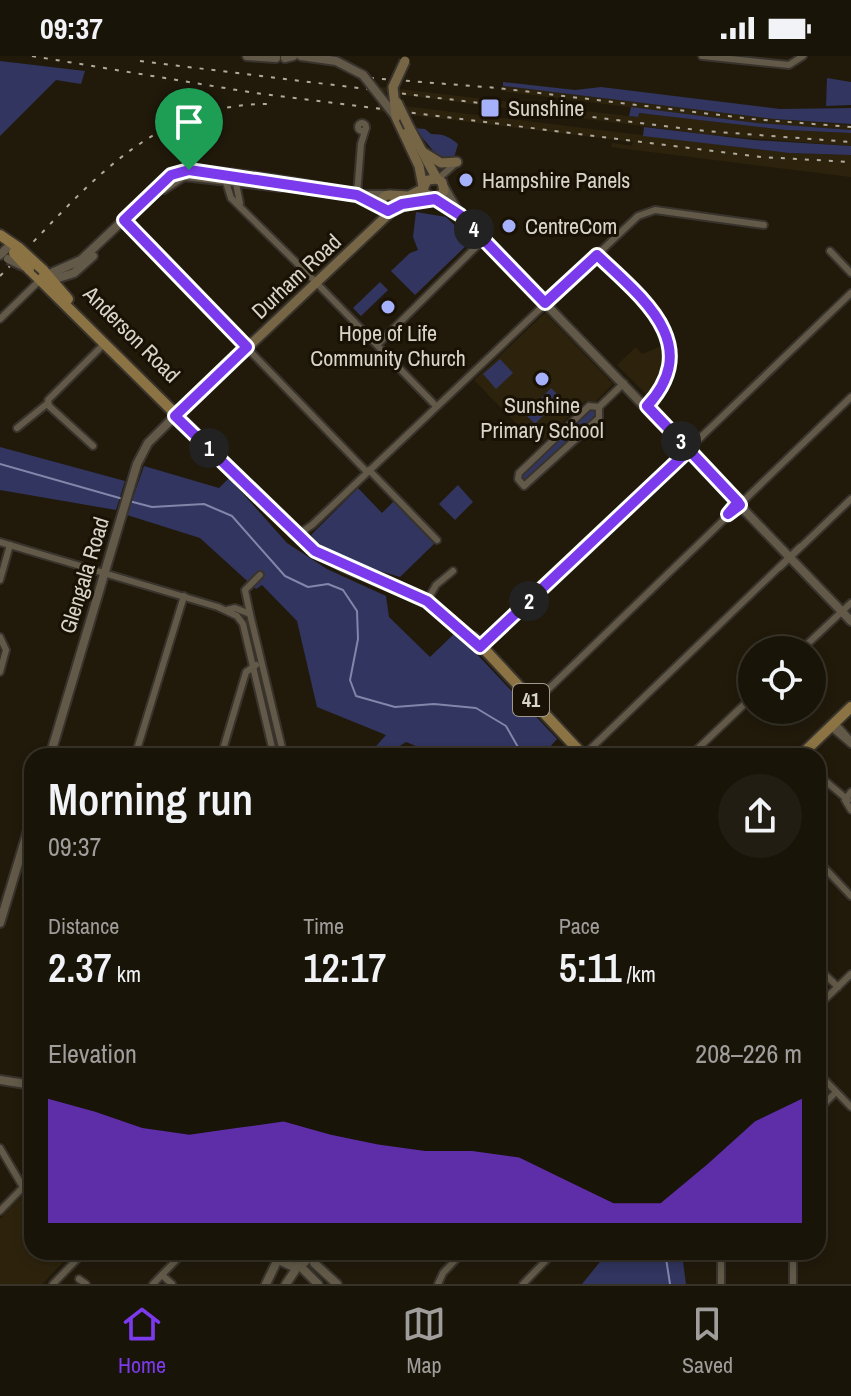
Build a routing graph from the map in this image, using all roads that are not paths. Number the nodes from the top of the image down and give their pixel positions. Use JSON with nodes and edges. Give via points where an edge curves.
{"nodes":[{"id":1,"x":247,"y":56,"type":"edge"},
{"id":2,"x":302,"y":56,"type":"edge"},
{"id":3,"x":702,"y":56,"type":"edge"},
{"id":4,"x":803,"y":56,"type":"edge"},
{"id":5,"x":283,"y":57,"type":"edge"},
{"id":6,"x":309,"y":57,"type":"edge"},
{"id":7,"x":408,"y":59,"type":"edge"},
{"id":8,"x":393,"y":87,"type":"junction"},
{"id":9,"x":402,"y":124,"type":"junction"},
{"id":10,"x":362,"y":128,"type":"dead end"},
{"id":11,"x":423,"y":152,"type":"junction"},
{"id":12,"x":456,"y":163,"type":"joint"},
{"id":13,"x":236,"y":179,"type":"junction"},
{"id":14,"x":441,"y":182,"type":"junction"},
{"id":15,"x":424,"y":187,"type":"junction"},
{"id":16,"x":355,"y":194,"type":"junction"},
{"id":17,"x":390,"y":195,"type":"junction"},
{"id":18,"x":434,"y":199,"type":"junction"},
{"id":19,"x":381,"y":206,"type":"junction"},
{"id":20,"x":394,"y":208,"type":"junction"},
{"id":21,"x":460,"y":215,"type":"junction"},
{"id":22,"x":126,"y":222,"type":"junction"},
{"id":23,"x":764,"y":225,"type":"dead end"},
{"id":24,"x":368,"y":233,"type":"junction"},
{"id":25,"x":0,"y":235,"type":"edge"},
{"id":26,"x":484,"y":239,"type":"junction"},
{"id":27,"x":830,"y":251,"type":"dead end"},
{"id":28,"x":9,"y":252,"type":"edge"},
{"id":29,"x":597,"y":255,"type":"junction"},
{"id":30,"x":82,"y":268,"type":"junction"},
{"id":31,"x":851,"y":273,"type":"edge"},
{"id":32,"x":42,"y":275,"type":"junction"},
{"id":33,"x":316,"y":281,"type":"junction"},
{"id":34,"x":62,"y":292,"type":"junction"},
{"id":35,"x":851,"y":293,"type":"edge"},
{"id":36,"x":545,"y":303,"type":"junction"},
{"id":37,"x":0,"y":319,"type":"edge"},
{"id":38,"x":106,"y":342,"type":"junction"},
{"id":39,"x":376,"y":343,"type":"junction"},
{"id":40,"x":247,"y":347,"type":"junction"},
{"id":41,"x":624,"y":383,"type":"junction"},
{"id":42,"x":851,"y":397,"type":"edge"},
{"id":43,"x":48,"y":403,"type":"junction"},
{"id":44,"x":438,"y":405,"type":"junction"},
{"id":45,"x":647,"y":406,"type":"junction"},
{"id":46,"x":599,"y":407,"type":"junction"},
{"id":47,"x":178,"y":413,"type":"junction"},
{"id":48,"x":17,"y":428,"type":"dead end"},
{"id":49,"x":93,"y":446,"type":"dead end"},
{"id":50,"x":688,"y":449,"type":"junction"},
{"id":51,"x":369,"y":470,"type":"junction"},
{"id":52,"x":851,"y":499,"type":"edge"},
{"id":53,"x":739,"y":503,"type":"junction"},
{"id":54,"x":312,"y":525,"type":"junction"},
{"id":55,"x":301,"y":539,"type":"junction"},
{"id":56,"x":437,"y":540,"type":"dead end"},
{"id":57,"x":0,"y":542,"type":"edge"},
{"id":58,"x":10,"y":545,"type":"junction"},
{"id":59,"x":790,"y":557,"type":"junction"},
{"id":60,"x":453,"y":571,"type":"dead end"},
{"id":61,"x":103,"y":573,"type":"junction"},
{"id":62,"x":260,"y":575,"type":"dead end"},
{"id":63,"x":0,"y":580,"type":"edge"},
{"id":64,"x":182,"y":596,"type":"junction"},
{"id":65,"x":428,"y":598,"type":"junction"},
{"id":66,"x":851,"y":602,"type":"edge"},
{"id":67,"x":227,"y":610,"type":"junction"},
{"id":68,"x":842,"y":611,"type":"junction"},
{"id":69,"x":250,"y":614,"type":"junction"},
{"id":70,"x":851,"y":621,"type":"edge"},
{"id":71,"x":255,"y":632,"type":"junction"},
{"id":72,"x":246,"y":634,"type":"junction"},
{"id":73,"x":816,"y":636,"type":"edge"},
{"id":74,"x":0,"y":637,"type":"edge"},
{"id":75,"x":479,"y":645,"type":"junction"},
{"id":76,"x":263,"y":664,"type":"junction"},
{"id":77,"x":253,"y":666,"type":"junction"},
{"id":78,"x":0,"y":672,"type":"edge"},
{"id":79,"x":242,"y":686,"type":"junction"},
{"id":80,"x":258,"y":686,"type":"junction"},
{"id":81,"x":532,"y":701,"type":"junction"},
{"id":82,"x":851,"y":707,"type":"edge"},
{"id":83,"x":738,"y":710,"type":"edge"},
{"id":84,"x":833,"y":725,"type":"junction"},
{"id":85,"x":281,"y":742,"type":"junction"},
{"id":86,"x":271,"y":743,"type":"junction"},
{"id":87,"x":851,"y":743,"type":"edge"},
{"id":88,"x":52,"y":748,"type":"edge"},
{"id":89,"x":137,"y":748,"type":"edge"},
{"id":90,"x":223,"y":748,"type":"edge"},
{"id":91,"x":272,"y":748,"type":"edge"},
{"id":92,"x":282,"y":748,"type":"edge"},
{"id":93,"x":576,"y":748,"type":"edge"},
{"id":94,"x":592,"y":748,"type":"edge"},
{"id":95,"x":698,"y":748,"type":"edge"},
{"id":96,"x":809,"y":748,"type":"edge"},
{"id":97,"x":826,"y":781,"type":"edge"},
{"id":98,"x":849,"y":797,"type":"edge"},
{"id":99,"x":851,"y":810,"type":"edge"},
{"id":100,"x":24,"y":846,"type":"edge"},
{"id":101,"x":826,"y":869,"type":"edge"},
{"id":102,"x":851,"y":896,"type":"edge"},
{"id":103,"x":0,"y":923,"type":"edge"},
{"id":104,"x":851,"y":974,"type":"edge"},
{"id":105,"x":826,"y":977,"type":"edge"},
{"id":106,"x":845,"y":980,"type":"junction"},
{"id":107,"x":851,"y":987,"type":"edge"},
{"id":108,"x":836,"y":988,"type":"junction"},
{"id":109,"x":826,"y":998,"type":"edge"},
{"id":110,"x":0,"y":1080,"type":"edge"},
{"id":111,"x":826,"y":1081,"type":"edge"},
{"id":112,"x":24,"y":1084,"type":"edge"},
{"id":113,"x":836,"y":1092,"type":"junction"},
{"id":114,"x":826,"y":1102,"type":"edge"},
{"id":115,"x":851,"y":1107,"type":"edge"},
{"id":116,"x":0,"y":1148,"type":"edge"},
{"id":117,"x":23,"y":1187,"type":"joint"},
{"id":118,"x":0,"y":1211,"type":"edge"},
{"id":119,"x":76,"y":1260,"type":"edge"},
{"id":120,"x":176,"y":1260,"type":"edge"},
{"id":121,"x":276,"y":1260,"type":"edge"},
{"id":122,"x":283,"y":1260,"type":"edge"},
{"id":123,"x":303,"y":1260,"type":"edge"},
{"id":124,"x":313,"y":1260,"type":"edge"},
{"id":125,"x":455,"y":1260,"type":"edge"},
{"id":126,"x":546,"y":1260,"type":"edge"},
{"id":127,"x":721,"y":1260,"type":"edge"},
{"id":128,"x":793,"y":1260,"type":"edge"},
{"id":129,"x":299,"y":1266,"type":"junction"},
{"id":130,"x":162,"y":1275,"type":"junction"},
{"id":131,"x":79,"y":1279,"type":"dead end"},
{"id":132,"x":53,"y":1284,"type":"edge"},
{"id":133,"x":86,"y":1284,"type":"edge"},
{"id":134,"x":153,"y":1284,"type":"edge"},
{"id":135,"x":172,"y":1284,"type":"edge"},
{"id":136,"x":266,"y":1284,"type":"edge"},
{"id":137,"x":286,"y":1284,"type":"edge"},
{"id":138,"x":318,"y":1284,"type":"edge"},
{"id":139,"x":337,"y":1284,"type":"edge"},
{"id":140,"x":438,"y":1284,"type":"edge"},
{"id":141,"x":523,"y":1284,"type":"edge"},
{"id":142,"x":721,"y":1284,"type":"edge"},
{"id":143,"x":793,"y":1284,"type":"edge"}],
"edges":[{"from":1,"to":5,"type":"street"},
{"from":2,"to":6,"type":"street"},
{"from":3,"to":4,"type":"street","via":[[789,65]]},
{"from":6,"to":9,"type":"street","bridge":true,"via":[[342,63],[363,75]]},
{"from":7,"to":8,"type":"main road","bridge":true},
{"from":8,"to":9,"type":"main road","bridge":true},
{"from":8,"to":9,"type":"main road","bridge":true,"via":[[392,104]]},
{"from":9,"to":11,"type":"main road"},
{"from":9,"to":15,"type":"main road"},
{"from":10,"to":16,"type":"street"},
{"from":11,"to":12,"type":"main road","via":[[441,163]]},
{"from":11,"to":14,"type":"main road"},
{"from":12,"to":14,"type":"street"},
{"from":13,"to":16,"type":"street"},
{"from":13,"to":22,"type":"street","via":[[179,177]]},
{"from":13,"to":33,"type":"street","via":[[242,206]]},
{"from":14,"to":15,"type":"main road","via":[[428,180]]},
{"from":14,"to":18,"type":"main road","via":[[442,195]]},
{"from":14,"to":21,"type":"street"},
{"from":15,"to":17,"type":"main road","via":[[411,196]]},
{"from":15,"to":18,"type":"main road"},
{"from":16,"to":17,"type":"street"},
{"from":16,"to":19,"type":"street"},
{"from":17,"to":19,"type":"main road","via":[[384,196]]},
{"from":17,"to":20,"type":"main road","via":[[396,200]]},
{"from":18,"to":20,"type":"main road"},
{"from":18,"to":21,"type":"street"},
{"from":19,"to":20,"type":"main road"},
{"from":19,"to":24,"type":"main road","name":"Durham Road"},
{"from":20,"to":24,"type":"main road","name":"Durham Road"},
{"from":21,"to":26,"type":"street"},
{"from":22,"to":30,"type":"street"},
{"from":22,"to":32,"type":"street","via":[[76,263]]},
{"from":22,"to":40,"type":"street"},
{"from":23,"to":29,"type":"street","via":[[655,210],[644,212]]},
{"from":24,"to":33,"type":"main road","name":"Durham Road"},
{"from":25,"to":28,"type":"main road","name":"Anderson Road","number":"41"},
{"from":26,"to":36,"type":"street"},
{"from":26,"to":39,"type":"street"},
{"from":27,"to":31,"type":"street"},
{"from":28,"to":32,"type":"main road","name":"Anderson Road","number":"41","bridge":true},
{"from":29,"to":36,"type":"street"},
{"from":29,"to":45,"type":"street","via":[[659,319],[670,341],[668,373]]},
{"from":30,"to":32,"type":"street"},
{"from":30,"to":34,"type":"street"},
{"from":32,"to":34,"type":"main road","name":"Anderson Road","number":"41"},
{"from":32,"to":37,"type":"street"},
{"from":32,"to":38,"type":"main road","name":"Anderson Road","number":"41"},
{"from":33,"to":39,"type":"street"},
{"from":33,"to":40,"type":"main road","name":"Durham Road"},
{"from":34,"to":38,"type":"main road","name":"Anderson Road","number":"41"},
{"from":35,"to":50,"type":"street"},
{"from":36,"to":41,"type":"street"},
{"from":36,"to":44,"type":"street"},
{"from":38,"to":43,"type":"street"},
{"from":38,"to":47,"type":"main road","name":"Anderson Road","number":"41"},
{"from":39,"to":44,"type":"street"},
{"from":40,"to":47,"type":"main road","name":"Durham Road"},
{"from":40,"to":51,"type":"street"},
{"from":41,"to":45,"type":"street"},
{"from":41,"to":46,"type":"street"},
{"from":42,"to":53,"type":"street"},
{"from":43,"to":48,"type":"street"},
{"from":43,"to":49,"type":"street"},
{"from":44,"to":51,"type":"street"},
{"from":45,"to":50,"type":"street"},
{"from":46,"to":46,"type":"street","via":[[599,418],[524,486],[519,473],[589,406]]},
{"from":47,"to":55,"type":"main road","name":"Anderson Road","number":"41"},
{"from":47,"to":61,"type":"street","name":"Glengala Road","via":[[148,443]]},
{"from":50,"to":53,"type":"street"},
{"from":50,"to":75,"type":"street"},
{"from":51,"to":54,"type":"street"},
{"from":51,"to":56,"type":"street"},
{"from":52,"to":59,"type":"street"},
{"from":53,"to":59,"type":"street"},
{"from":53,"to":81,"type":"street"},
{"from":54,"to":55,"type":"street"},
{"from":54,"to":55,"type":"street"},
{"from":55,"to":65,"type":"main road","name":"Anderson Road","number":"41","via":[[330,560]]},
{"from":57,"to":58,"type":"street"},
{"from":58,"to":61,"type":"street"},
{"from":58,"to":63,"type":"street"},
{"from":59,"to":68,"type":"street"},
{"from":59,"to":94,"type":"street"},
{"from":60,"to":65,"type":"street"},
{"from":61,"to":64,"type":"street"},
{"from":61,"to":88,"type":"street","name":"Glengala Road"},
{"from":62,"to":69,"type":"street","via":[[245,590]]},
{"from":64,"to":67,"type":"street"},
{"from":64,"to":89,"type":"street"},
{"from":65,"to":75,"type":"main road","name":"Anderson Road","number":"41","via":[[448,608]]},
{"from":66,"to":68,"type":"street"},
{"from":67,"to":69,"type":"street"},
{"from":67,"to":72,"type":"street","via":[[241,619]]},
{"from":68,"to":70,"type":"street"},
{"from":68,"to":73,"type":"street"},
{"from":69,"to":71,"type":"street"},
{"from":71,"to":72,"type":"street"},
{"from":71,"to":76,"type":"street"},
{"from":72,"to":77,"type":"street"},
{"from":74,"to":78,"type":"street","via":[[6,650]]},
{"from":75,"to":81,"type":"main road","name":"Anderson Road","number":"41"},
{"from":76,"to":77,"type":"street"},
{"from":76,"to":85,"type":"street"},
{"from":77,"to":79,"type":"street"},
{"from":77,"to":80,"type":"street"},
{"from":79,"to":80,"type":"street"},
{"from":79,"to":90,"type":"street"},
{"from":80,"to":86,"type":"street"},
{"from":81,"to":93,"type":"main road","name":"Anderson Road","number":"41"},
{"from":82,"to":84,"type":"main road"},
{"from":83,"to":95,"type":"street"},
{"from":84,"to":87,"type":"street"},
{"from":84,"to":96,"type":"main road"},
{"from":85,"to":86,"type":"street"},
{"from":85,"to":92,"type":"street"},
{"from":86,"to":91,"type":"street"},
{"from":97,"to":98,"type":"street"},
{"from":98,"to":99,"type":"street"},
{"from":100,"to":103,"type":"street"},
{"from":101,"to":102,"type":"street"},
{"from":104,"to":106,"type":"street"},
{"from":105,"to":108,"type":"street"},
{"from":106,"to":107,"type":"street"},
{"from":106,"to":108,"type":"street"},
{"from":108,"to":109,"type":"street"},
{"from":110,"to":112,"type":"street"},
{"from":111,"to":113,"type":"street"},
{"from":113,"to":114,"type":"street"},
{"from":113,"to":115,"type":"street"},
{"from":116,"to":117,"type":"street"},
{"from":117,"to":118,"type":"street"},
{"from":119,"to":132,"type":"street"},
{"from":120,"to":130,"type":"street"},
{"from":121,"to":136,"type":"street"},
{"from":122,"to":129,"type":"street"},
{"from":123,"to":129,"type":"street"},
{"from":124,"to":139,"type":"street"},
{"from":125,"to":140,"type":"street"},
{"from":126,"to":141,"type":"street"},
{"from":127,"to":142,"type":"street"},
{"from":128,"to":143,"type":"street"},
{"from":129,"to":137,"type":"street"},
{"from":129,"to":138,"type":"street"},
{"from":130,"to":134,"type":"street"},
{"from":130,"to":135,"type":"street"},
{"from":131,"to":133,"type":"street"}]}
